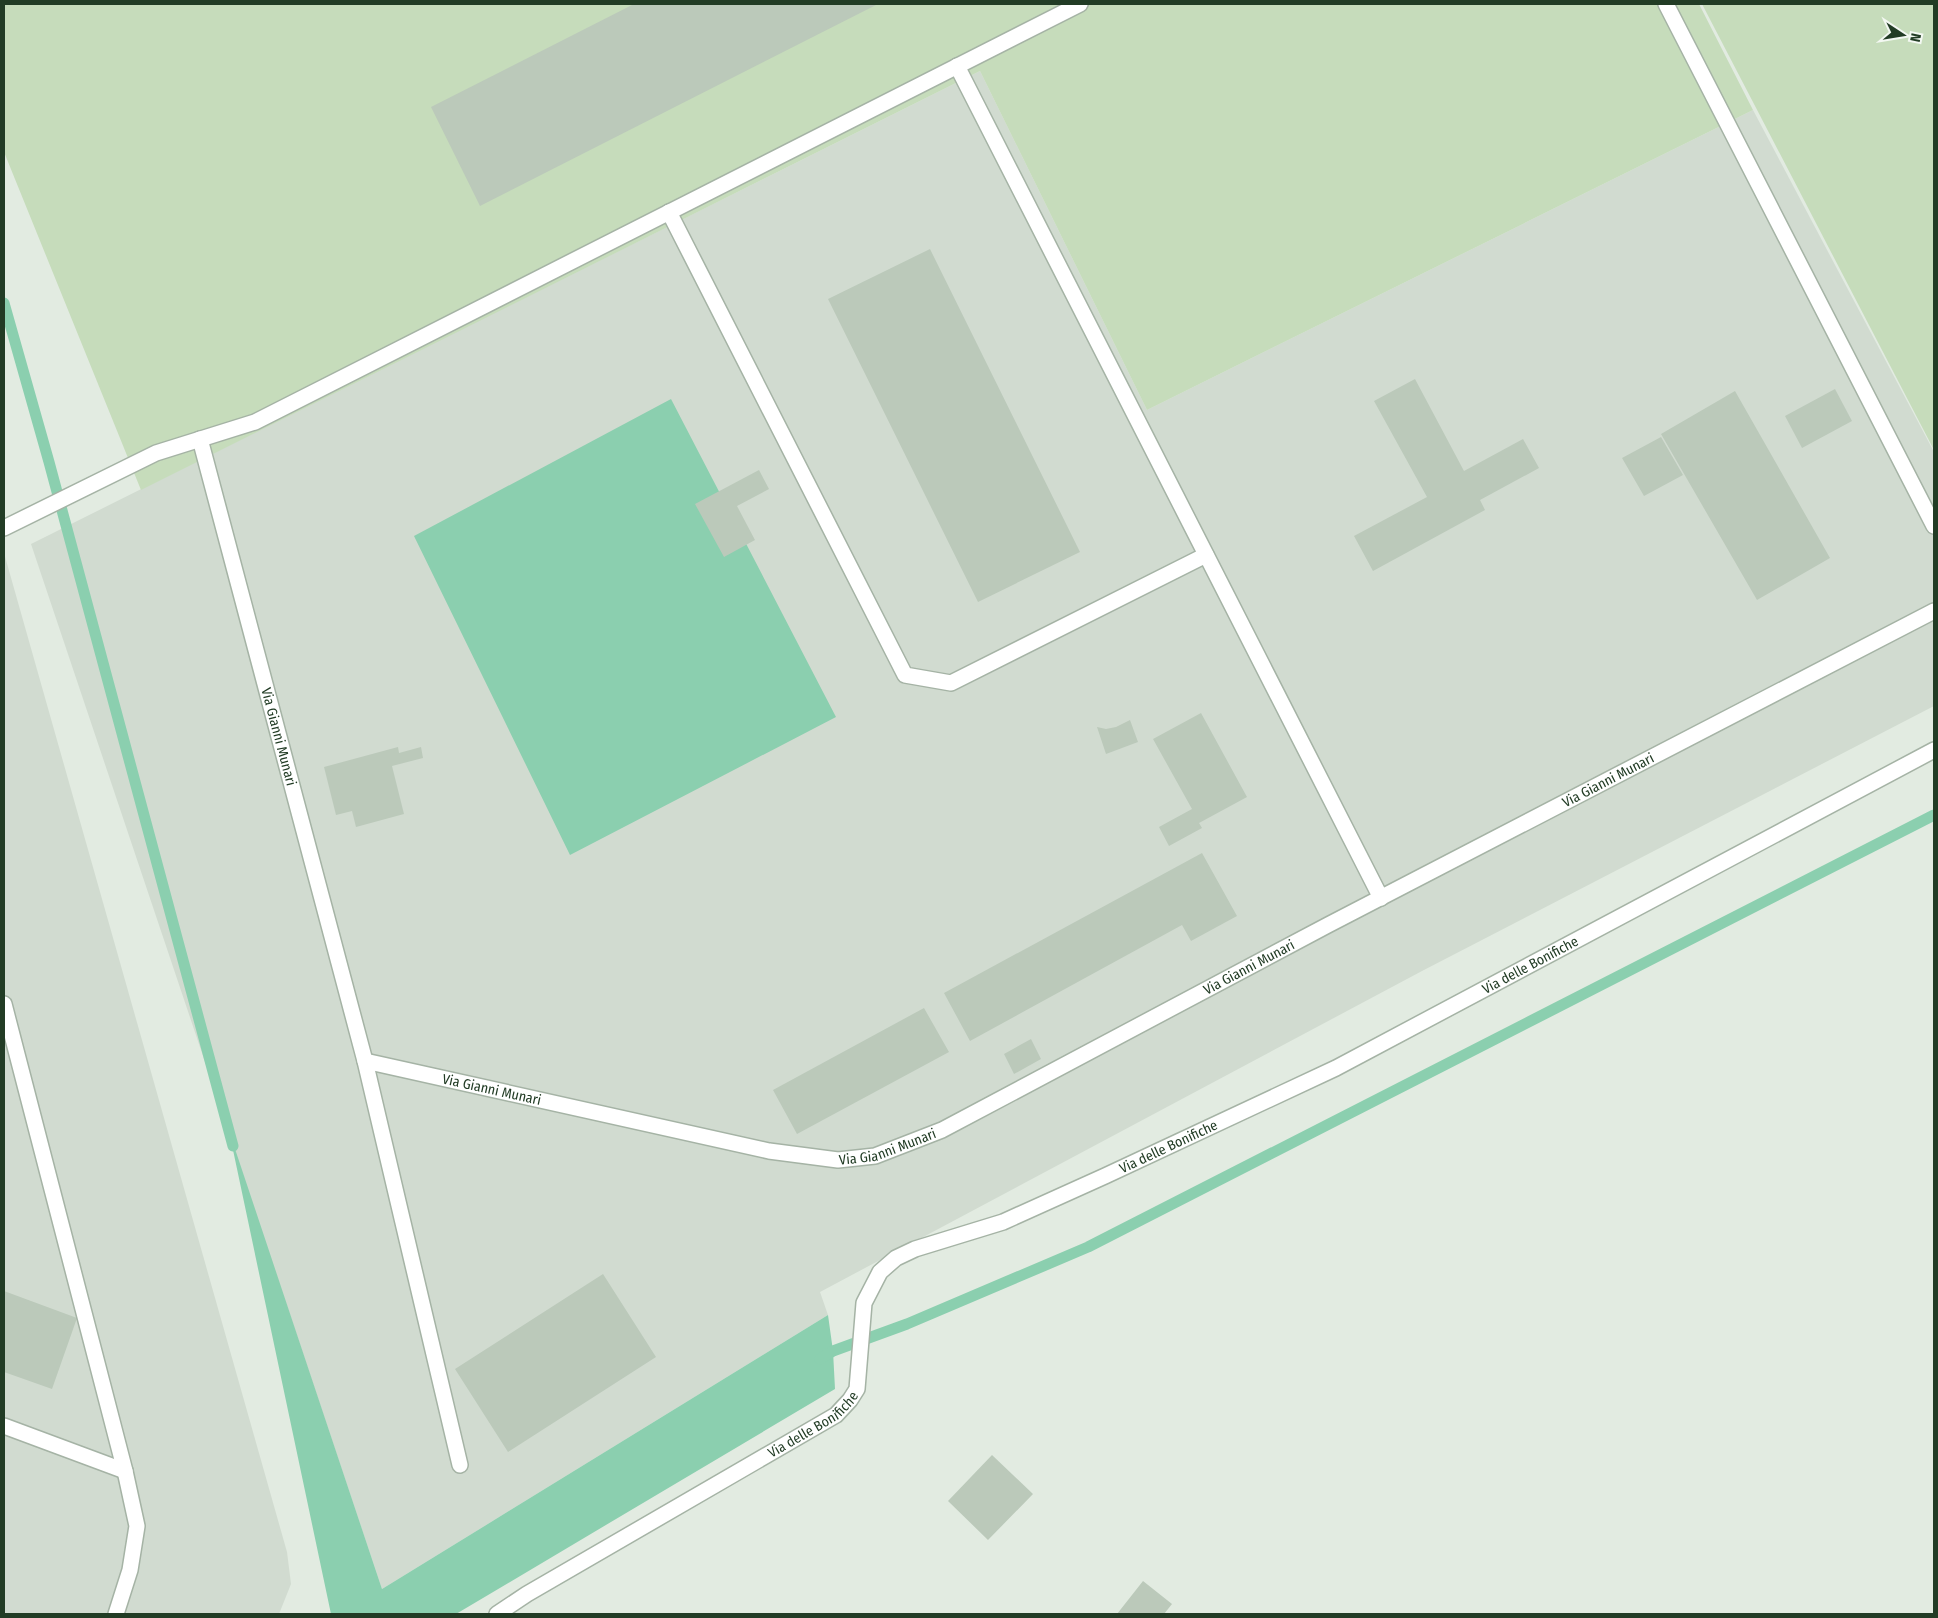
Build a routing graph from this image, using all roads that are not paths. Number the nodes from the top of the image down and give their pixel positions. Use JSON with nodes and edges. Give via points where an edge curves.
{"nodes":[{"id":1,"x":1080,"y":4,"type":"edge"},
{"id":2,"x":1666,"y":4,"type":"edge"},
{"id":3,"x":957,"y":66,"type":"junction"},
{"id":4,"x":669,"y":212,"type":"junction"},
{"id":5,"x":200,"y":439,"type":"junction"},
{"id":6,"x":1934,"y":526,"type":"edge"},
{"id":7,"x":4,"y":528,"type":"edge"},
{"id":8,"x":1206,"y":555,"type":"junction"},
{"id":9,"x":1934,"y":611,"type":"edge"},
{"id":10,"x":1934,"y":750,"type":"edge"},
{"id":11,"x":1382,"y":898,"type":"junction"},
{"id":12,"x":4,"y":1004,"type":"edge"},
{"id":13,"x":365,"y":1061,"type":"junction"},
{"id":14,"x":4,"y":1426,"type":"edge"},
{"id":15,"x":460,"y":1465,"type":"dead end"},
{"id":16,"x":125,"y":1471,"type":"junction"},
{"id":17,"x":116,"y":1614,"type":"edge"},
{"id":18,"x":497,"y":1614,"type":"edge"}],
"edges":[{"from":1,"to":3,"type":"street"},
{"from":2,"to":6,"type":"street"},
{"from":3,"to":4,"type":"street"},
{"from":3,"to":8,"type":"street"},
{"from":4,"to":5,"type":"street","via":[[255,422]]},
{"from":4,"to":8,"type":"street","via":[[905,675],[951,683]]},
{"from":5,"to":7,"type":"street","via":[[156,453]]},
{"from":5,"to":13,"type":"street","name":"Via Gianni Munari"},
{"from":8,"to":11,"type":"street"},
{"from":9,"to":11,"type":"street","name":"Via Gianni Munari"},
{"from":10,"to":18,"type":"street","name":"Via delle Bonifiche","via":[[1336,1068],[1003,1222],[896,1258],[880,1272],[864,1303],[857,1389],[836,1415]]},
{"from":11,"to":13,"type":"street","name":"Via Gianni Munari","via":[[942,1130],[875,1156],[838,1160],[768,1151]]},
{"from":12,"to":16,"type":"street"},
{"from":13,"to":15,"type":"street"},
{"from":14,"to":16,"type":"street"},
{"from":16,"to":17,"type":"street","via":[[137,1526],[130,1570]]}]}
